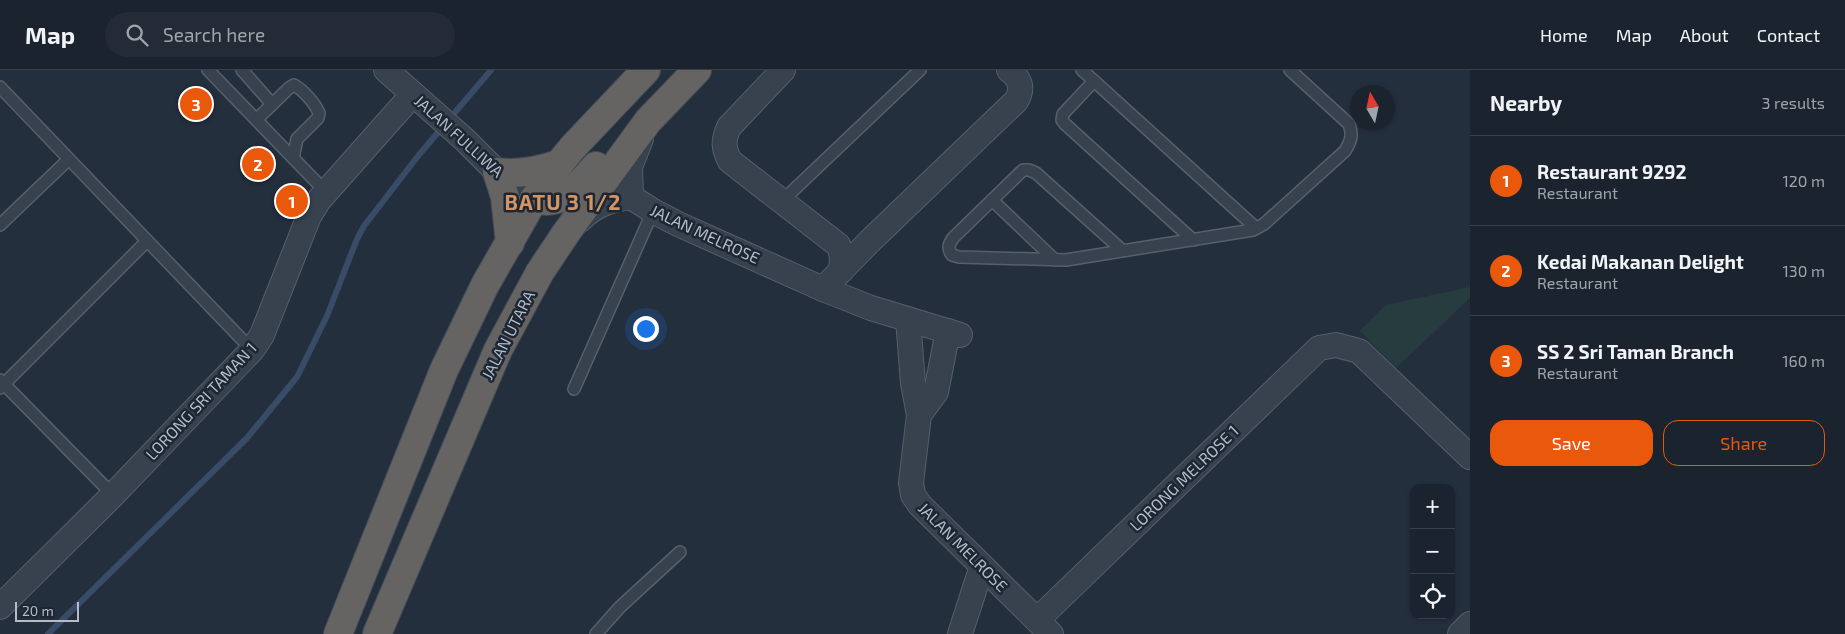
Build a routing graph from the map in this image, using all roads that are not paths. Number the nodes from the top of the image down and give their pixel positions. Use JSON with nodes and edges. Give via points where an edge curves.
{"nodes":[{"id":1,"x":208,"y":70,"type":"edge"},
{"id":2,"x":242,"y":70,"type":"edge"},
{"id":3,"x":386,"y":70,"type":"edge"},
{"id":4,"x":646,"y":70,"type":"edge"},
{"id":5,"x":697,"y":70,"type":"edge"},
{"id":6,"x":783,"y":70,"type":"edge"},
{"id":7,"x":920,"y":70,"type":"edge"},
{"id":8,"x":1009,"y":70,"type":"edge"},
{"id":9,"x":1082,"y":70,"type":"edge"},
{"id":10,"x":1290,"y":70,"type":"edge"},
{"id":11,"x":1094,"y":81,"type":"junction"},
{"id":12,"x":0,"y":87,"type":"edge"},
{"id":13,"x":413,"y":94,"type":"junction"},
{"id":14,"x":272,"y":104,"type":"junction"},
{"id":15,"x":256,"y":119,"type":"junction"},
{"id":16,"x":648,"y":121,"type":"junction"},
{"id":17,"x":293,"y":158,"type":"junction"},
{"id":18,"x":69,"y":159,"type":"junction"},
{"id":19,"x":560,"y":164,"type":"junction"},
{"id":20,"x":497,"y":172,"type":"junction"},
{"id":21,"x":326,"y":192,"type":"junction"},
{"id":22,"x":631,"y":197,"type":"junction"},
{"id":23,"x":534,"y":199,"type":"junction"},
{"id":24,"x":992,"y":200,"type":"junction"},
{"id":25,"x":782,"y":201,"type":"junction"},
{"id":26,"x":653,"y":211,"type":"junction"},
{"id":27,"x":0,"y":225,"type":"edge"},
{"id":28,"x":1256,"y":228,"type":"junction"},
{"id":29,"x":566,"y":233,"type":"junction"},
{"id":30,"x":830,"y":238,"type":"junction"},
{"id":31,"x":1193,"y":240,"type":"junction"},
{"id":32,"x":147,"y":241,"type":"junction"},
{"id":33,"x":870,"y":241,"type":"junction"},
{"id":34,"x":510,"y":243,"type":"junction"},
{"id":35,"x":1123,"y":251,"type":"junction"},
{"id":36,"x":1054,"y":260,"type":"junction"},
{"id":37,"x":841,"y":271,"type":"junction"},
{"id":38,"x":824,"y":289,"type":"junction"},
{"id":39,"x":908,"y":319,"type":"junction"},
{"id":40,"x":252,"y":350,"type":"junction"},
{"id":41,"x":1,"y":384,"type":"edge"},
{"id":42,"x":574,"y":389,"type":"dead end"},
{"id":43,"x":920,"y":415,"type":"junction"},
{"id":44,"x":1470,"y":457,"type":"edge"},
{"id":45,"x":112,"y":495,"type":"junction"},
{"id":46,"x":680,"y":552,"type":"dead end"},
{"id":47,"x":982,"y":566,"type":"junction"},
{"id":48,"x":0,"y":607,"type":"edge"},
{"id":49,"x":1470,"y":624,"type":"edge"},
{"id":50,"x":1044,"y":627,"type":"edge"},
{"id":51,"x":338,"y":634,"type":"edge"},
{"id":52,"x":377,"y":634,"type":"edge"},
{"id":53,"x":596,"y":634,"type":"edge"},
{"id":54,"x":960,"y":634,"type":"edge"},
{"id":55,"x":1460,"y":634,"type":"edge"}],
"edges":[{"from":1,"to":15,"type":"lane"},
{"from":2,"to":14,"type":"lane"},
{"from":3,"to":13,"type":"street","name":"JALAN FULLIWA"},
{"from":4,"to":19,"type":"highway"},
{"from":5,"to":16,"type":"highway","name":"JALAN UTARA"},
{"from":6,"to":25,"type":"street","via":[[729,126],[724,138],[724,150],[730,161]]},
{"from":7,"to":25,"type":"lane"},
{"from":8,"to":33,"type":"street","via":[[1020,82],[1016,102]]},
{"from":9,"to":11,"type":"lane"},
{"from":10,"to":28,"type":"lane","via":[[1349,124],[1351,142],[1323,171]]},
{"from":11,"to":28,"type":"lane"},
{"from":11,"to":31,"type":"lane","via":[[1063,114],[1062,120]]},
{"from":12,"to":18,"type":"lane"},
{"from":13,"to":20,"type":"street","name":"JALAN FULLIWA"},
{"from":13,"to":21,"type":"street","name":"LORONG SRI TAMAN 1"},
{"from":14,"to":15,"type":"lane"},
{"from":14,"to":17,"type":"lane","via":[[294,85],[319,113],[318,118],[296,139]]},
{"from":15,"to":17,"type":"lane"},
{"from":16,"to":22,"type":"street","via":[[630,167]]},
{"from":16,"to":23,"type":"highway","via":[[614,146],[572,192],[556,200],[544,202]]},
{"from":16,"to":29,"type":"highway","name":"JALAN UTARA"},
{"from":17,"to":21,"type":"lane"},
{"from":18,"to":27,"type":"lane"},
{"from":18,"to":32,"type":"lane"},
{"from":19,"to":20,"type":"highway","via":[[536,172]]},
{"from":19,"to":23,"type":"highway"},
{"from":20,"to":23,"type":"street","name":"JALAN FULLIWA"},
{"from":20,"to":34,"type":"highway"},
{"from":21,"to":40,"type":"street","name":"LORONG SRI TAMAN 1","via":[[309,216],[262,335]]},
{"from":22,"to":26,"type":"street","name":"JALAN MELROSE"},
{"from":22,"to":29,"type":"street","via":[[596,206]]},
{"from":23,"to":34,"type":"highway"},
{"from":24,"to":35,"type":"lane","via":[[1023,170],[1030,170]]},
{"from":24,"to":36,"type":"lane"},
{"from":24,"to":36,"type":"lane","via":[[953,238],[949,244],[952,255]]},
{"from":25,"to":30,"type":"street"},
{"from":26,"to":38,"type":"street","name":"JALAN MELROSE"},
{"from":26,"to":42,"type":"lane"},
{"from":28,"to":31,"type":"lane"},
{"from":29,"to":52,"type":"highway","name":"JALAN UTARA","via":[[540,272],[498,350]]},
{"from":30,"to":33,"type":"street","via":[[849,245]]},
{"from":30,"to":37,"type":"street","via":[[841,251]]},
{"from":31,"to":35,"type":"lane"},
{"from":32,"to":40,"type":"lane"},
{"from":32,"to":41,"type":"lane"},
{"from":33,"to":37,"type":"street"},
{"from":34,"to":51,"type":"highway","via":[[485,285],[444,370]]},
{"from":35,"to":36,"type":"lane"},
{"from":37,"to":38,"type":"street"},
{"from":38,"to":39,"type":"street","name":"JALAN MELROSE"},
{"from":39,"to":43,"type":"street","via":[[913,384]]},
{"from":39,"to":43,"type":"street","name":"JALAN MELROSE","via":[[954,333],[936,392]]},
{"from":40,"to":45,"type":"street","name":"LORONG SRI TAMAN 1"},
{"from":41,"to":45,"type":"lane"},
{"from":43,"to":47,"type":"street","name":"JALAN MELROSE","via":[[911,483],[914,495],[920,505]]},
{"from":44,"to":50,"type":"street","name":"LORONG MELROSE 1","via":[[1359,351],[1336,345],[1319,348]]},
{"from":45,"to":48,"type":"street","name":"LORONG SRI TAMAN 1"},
{"from":46,"to":53,"type":"lane","via":[[620,607]]},
{"from":47,"to":50,"type":"street","name":"JALAN MELROSE"},
{"from":47,"to":54,"type":"street"},
{"from":49,"to":55,"type":"street"}]}
